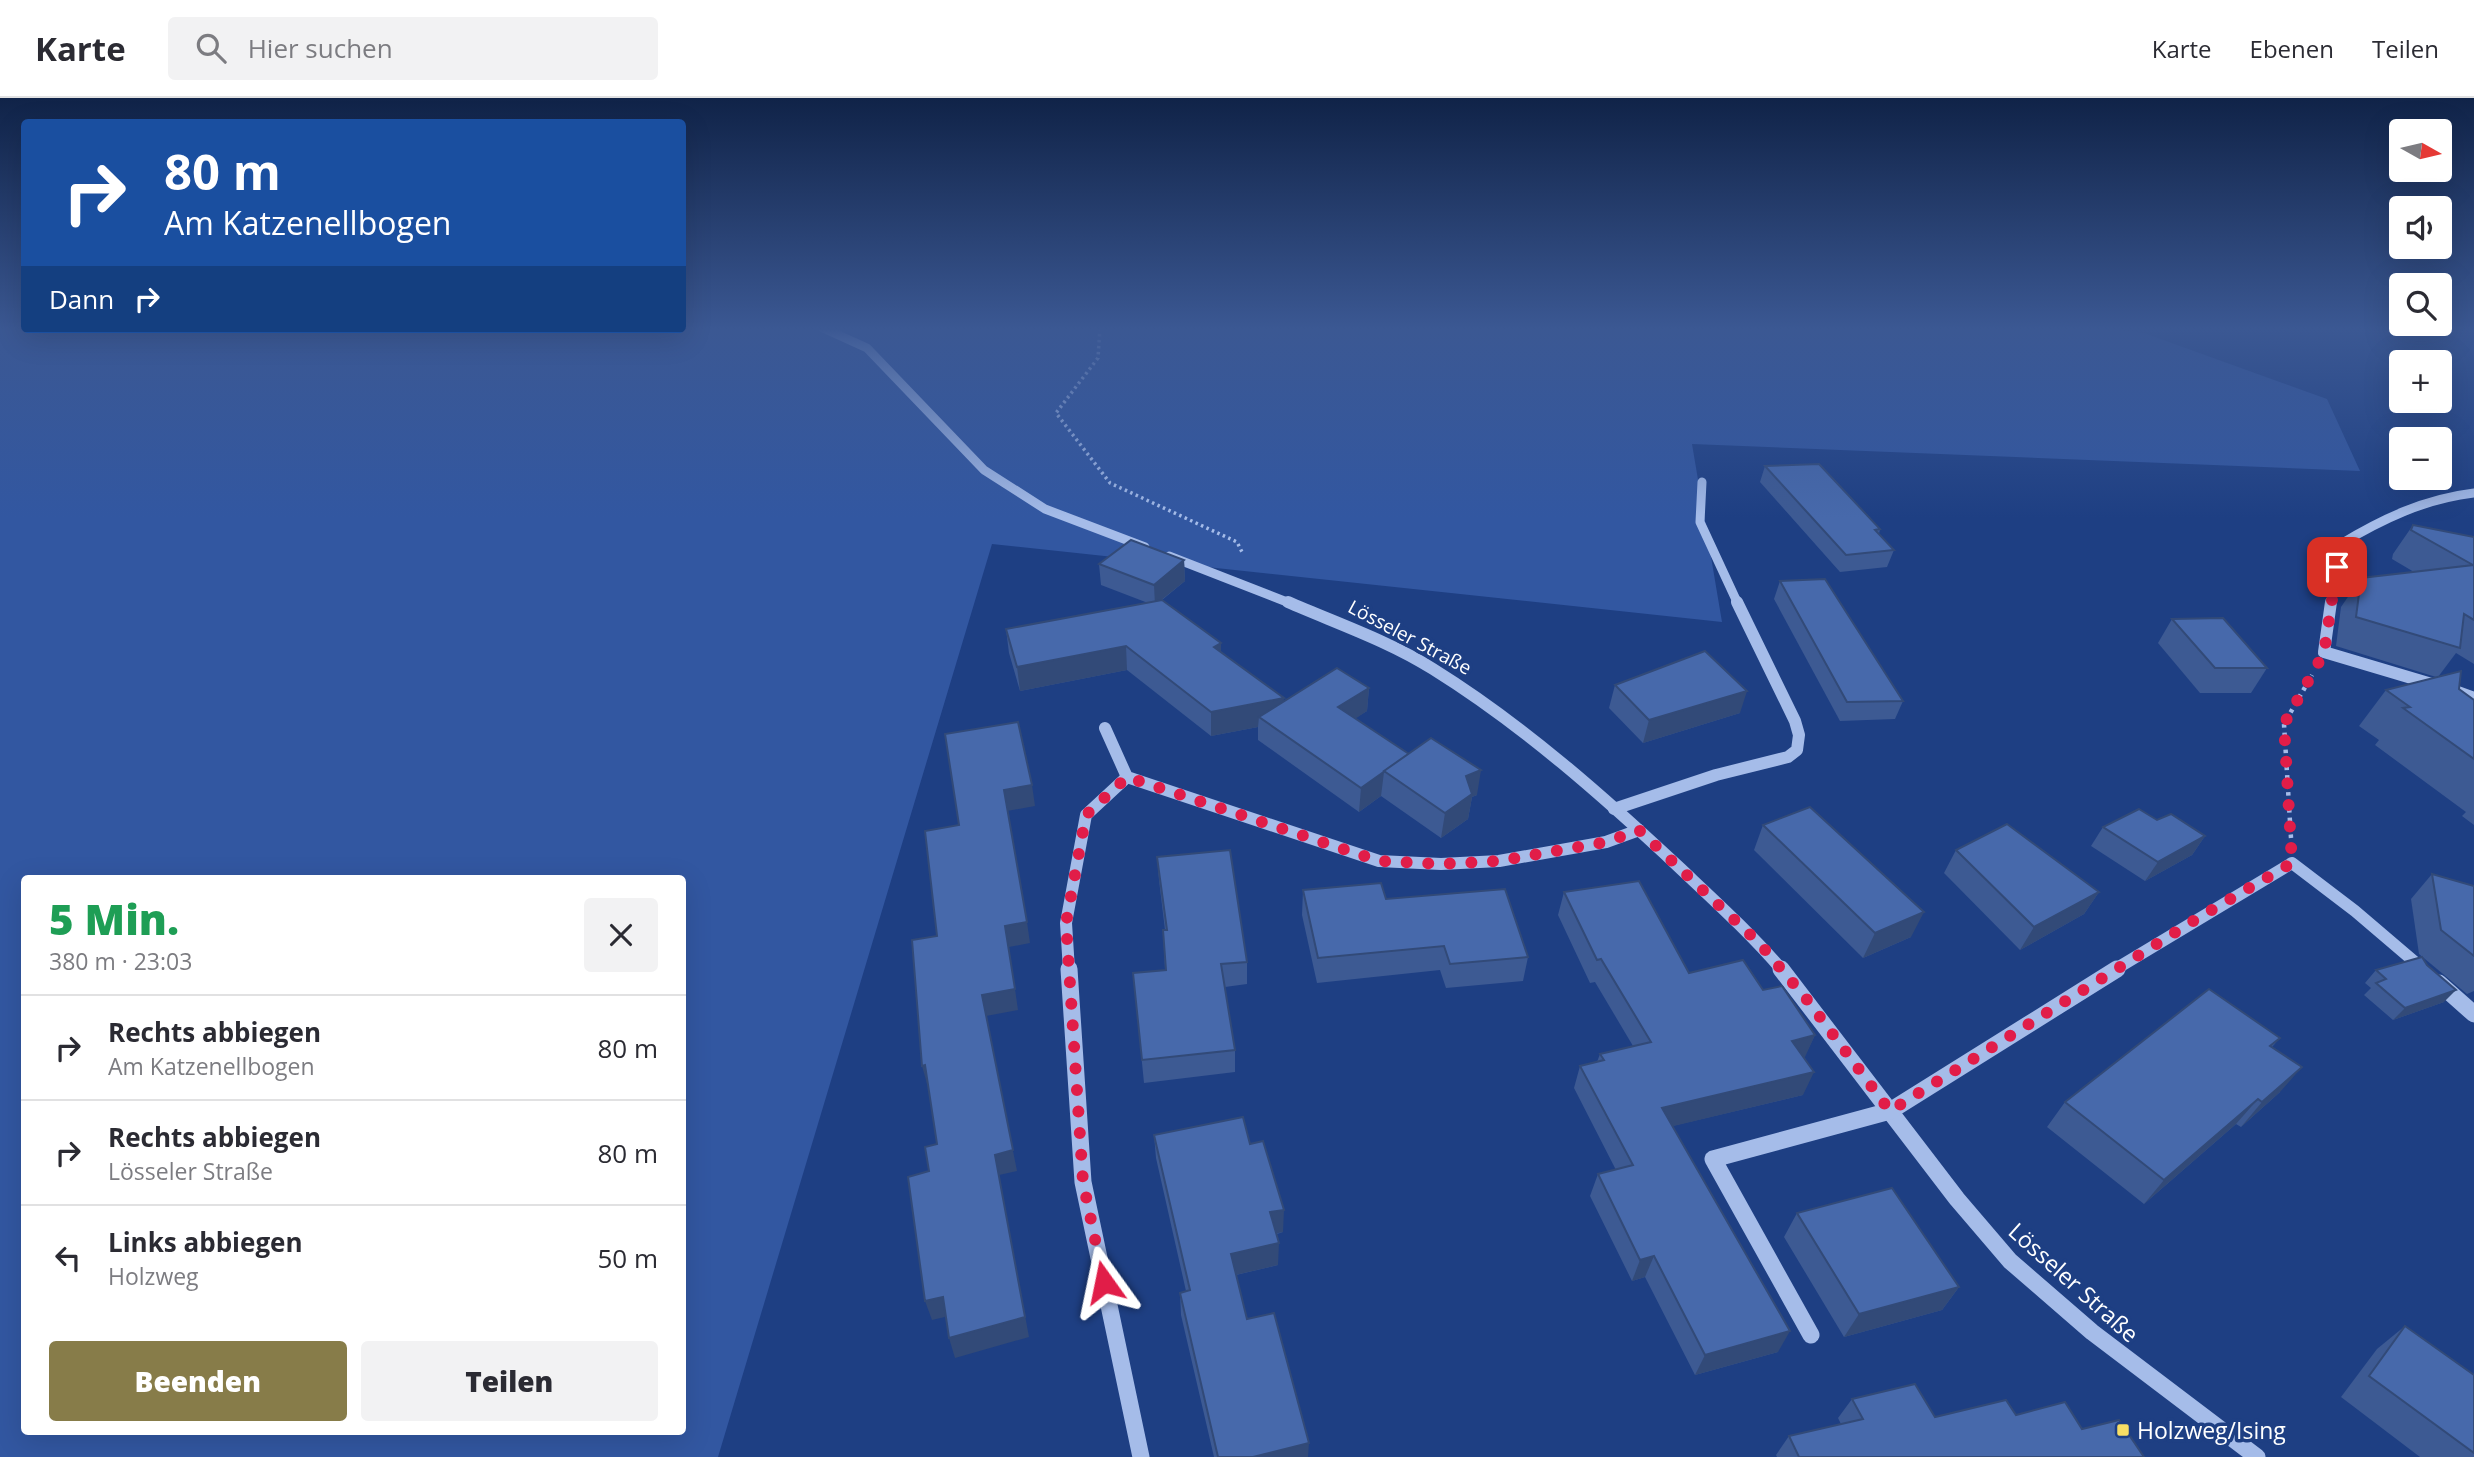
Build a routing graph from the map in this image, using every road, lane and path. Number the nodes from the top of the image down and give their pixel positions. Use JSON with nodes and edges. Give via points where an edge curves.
{"nodes":[{"id":1,"x":909,"y":391,"type":"edge"},
{"id":2,"x":1072,"y":391,"type":"edge"},
{"id":3,"x":1702,"y":482,"type":"dead end"},
{"id":4,"x":2474,"y":493,"type":"edge"},
{"id":5,"x":1260,"y":590,"type":"junction"},
{"id":6,"x":2324,"y":653,"type":"junction"},
{"id":7,"x":2474,"y":698,"type":"edge"},
{"id":8,"x":1104,"y":728,"type":"dead end"},
{"id":9,"x":1127,"y":777,"type":"junction"},
{"id":10,"x":1614,"y":809,"type":"junction"},
{"id":11,"x":1639,"y":830,"type":"junction"},
{"id":12,"x":2292,"y":863,"type":"junction"},
{"id":13,"x":2474,"y":1014,"type":"edge"},
{"id":14,"x":1890,"y":1111,"type":"junction"},
{"id":15,"x":1811,"y":1335,"type":"dead end"},
{"id":16,"x":1141,"y":1457,"type":"edge"},
{"id":17,"x":2256,"y":1457,"type":"edge"}],
"edges":[{"from":1,"to":5,"type":"street","name":"Lösseler Straße","via":[[984,470],[1045,509]]},
{"from":2,"to":5,"type":"path","via":[[1056,413],[1110,483],[1237,542]]},
{"from":3,"to":10,"type":"street","via":[[1700,522],[1795,721],[1797,750],[1788,757]]},
{"from":4,"to":6,"type":"street","via":[[2443,495],[2388,515],[2339,545]]},
{"from":5,"to":10,"type":"street","name":"Lösseler Straße","via":[[1432,668],[1530,737]]},
{"from":6,"to":7,"type":"street"},
{"from":6,"to":12,"type":"path","via":[[2284,724]]},
{"from":8,"to":9,"type":"street"},
{"from":9,"to":11,"type":"street","via":[[1379,861],[1499,861],[1606,842]]},
{"from":9,"to":16,"type":"street","via":[[1086,815],[1066,923],[1083,1182]]},
{"from":10,"to":11,"type":"street","name":"Lösseler Straße"},
{"from":11,"to":14,"type":"street","name":"Lösseler Straße","via":[[1760,944]]},
{"from":12,"to":13,"type":"street"},
{"from":12,"to":14,"type":"street"},
{"from":14,"to":15,"type":"street","via":[[1713,1159]]},
{"from":14,"to":17,"type":"street","name":"Lösseler Straße","via":[[2010,1261],[2092,1332]]}]}
